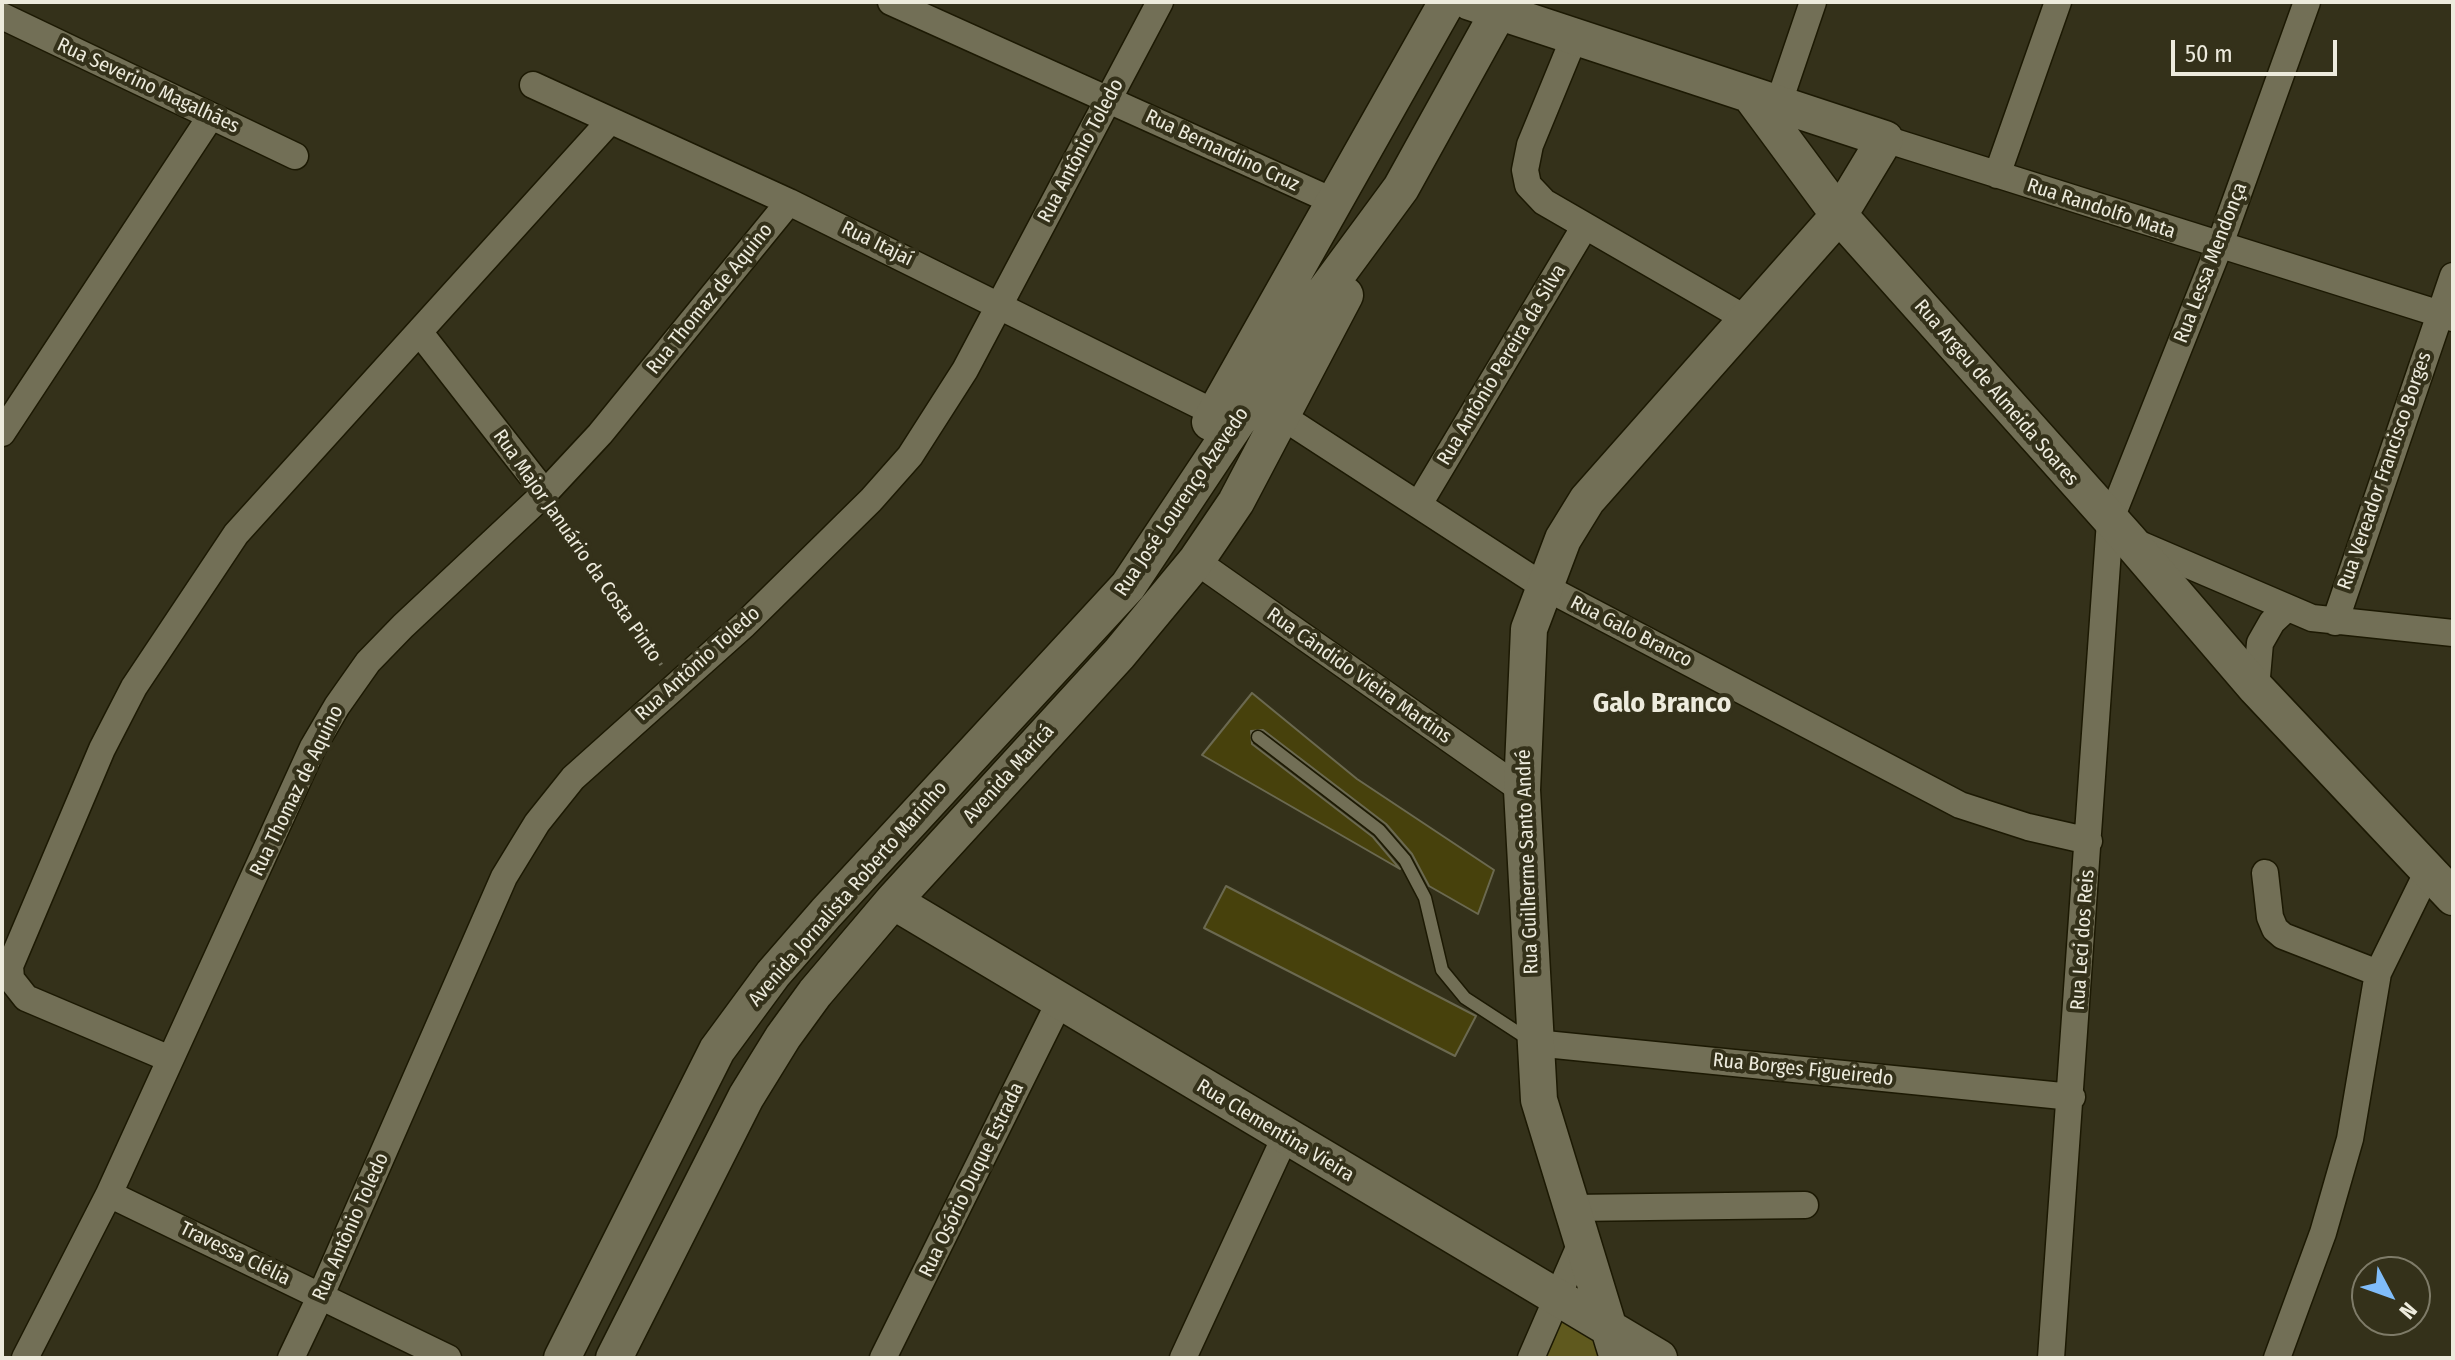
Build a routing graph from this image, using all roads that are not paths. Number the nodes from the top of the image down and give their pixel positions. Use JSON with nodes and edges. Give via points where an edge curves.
{"nodes":[{"id":1,"x":891,"y":2,"type":"edge"},
{"id":2,"x":1160,"y":2,"type":"edge"},
{"id":3,"x":1447,"y":2,"type":"edge"},
{"id":4,"x":1813,"y":2,"type":"edge"},
{"id":5,"x":2058,"y":2,"type":"edge"},
{"id":6,"x":2307,"y":2,"type":"edge"},
{"id":7,"x":1491,"y":6,"type":"edge"},
{"id":8,"x":2,"y":16,"type":"edge"},
{"id":9,"x":1574,"y":38,"type":"junction"},
{"id":10,"x":533,"y":85,"type":"dead end"},
{"id":11,"x":1108,"y":99,"type":"junction"},
{"id":12,"x":1765,"y":100,"type":"junction"},
{"id":13,"x":211,"y":116,"type":"junction"},
{"id":14,"x":609,"y":122,"type":"junction"},
{"id":15,"x":1885,"y":139,"type":"junction"},
{"id":16,"x":295,"y":156,"type":"dead end"},
{"id":17,"x":1997,"y":175,"type":"junction"},
{"id":18,"x":1401,"y":188,"type":"junction"},
{"id":19,"x":789,"y":202,"type":"junction"},
{"id":20,"x":1335,"y":202,"type":"junction"},
{"id":21,"x":1839,"y":215,"type":"junction"},
{"id":22,"x":1585,"y":226,"type":"junction"},
{"id":23,"x":2219,"y":247,"type":"junction"},
{"id":24,"x":2453,"y":276,"type":"edge"},
{"id":25,"x":1000,"y":304,"type":"junction"},
{"id":26,"x":2446,"y":315,"type":"edge"},
{"id":27,"x":1748,"y":320,"type":"junction"},
{"id":28,"x":420,"y":333,"type":"junction"},
{"id":29,"x":1215,"y":413,"type":"junction"},
{"id":30,"x":1283,"y":417,"type":"junction"},
{"id":31,"x":2,"y":433,"type":"edge"},
{"id":32,"x":545,"y":493,"type":"junction"},
{"id":33,"x":1419,"y":504,"type":"junction"},
{"id":34,"x":2119,"y":530,"type":"junction"},
{"id":35,"x":1196,"y":561,"type":"junction"},
{"id":36,"x":1543,"y":586,"type":"junction"},
{"id":37,"x":2287,"y":608,"type":"junction"},
{"id":38,"x":2335,"y":622,"type":"junction"},
{"id":39,"x":1088,"y":630,"type":"junction"},
{"id":40,"x":2453,"y":633,"type":"edge"},
{"id":41,"x":2256,"y":688,"type":"junction"},
{"id":42,"x":1258,"y":737,"type":"dead end"},
{"id":43,"x":1522,"y":790,"type":"junction"},
{"id":44,"x":2089,"y":841,"type":"junction"},
{"id":45,"x":2429,"y":869,"type":"junction"},
{"id":46,"x":2265,"y":873,"type":"dead end"},
{"id":47,"x":2453,"y":897,"type":"edge"},
{"id":48,"x":893,"y":901,"type":"junction"},
{"id":49,"x":2378,"y":973,"type":"junction"},
{"id":50,"x":1060,"y":1001,"type":"junction"},
{"id":51,"x":1535,"y":1043,"type":"junction"},
{"id":52,"x":170,"y":1059,"type":"junction"},
{"id":53,"x":2072,"y":1097,"type":"junction"},
{"id":54,"x":1285,"y":1137,"type":"junction"},
{"id":55,"x":109,"y":1194,"type":"junction"},
{"id":56,"x":1805,"y":1205,"type":"dead end"},
{"id":57,"x":1572,"y":1208,"type":"junction"},
{"id":58,"x":1581,"y":1243,"type":"junction"},
{"id":59,"x":321,"y":1295,"type":"junction"},
{"id":60,"x":1556,"y":1299,"type":"junction"},
{"id":61,"x":1615,"y":1344,"type":"edge"},
{"id":62,"x":25,"y":1358,"type":"edge"},
{"id":63,"x":291,"y":1358,"type":"edge"},
{"id":64,"x":448,"y":1358,"type":"edge"},
{"id":65,"x":562,"y":1358,"type":"edge"},
{"id":66,"x":614,"y":1358,"type":"edge"},
{"id":67,"x":883,"y":1358,"type":"edge"},
{"id":68,"x":1183,"y":1358,"type":"edge"},
{"id":69,"x":1531,"y":1358,"type":"edge"},
{"id":70,"x":1659,"y":1358,"type":"edge"},
{"id":71,"x":2051,"y":1358,"type":"edge"},
{"id":72,"x":2277,"y":1358,"type":"edge"}],
"edges":[{"from":1,"to":11,"type":"street","name":"Rua Bernardino Cruz"},
{"from":2,"to":11,"type":"street","name":"Rua Antônio Toledo"},
{"from":3,"to":20,"type":"street","name":"Rua José Lourenço Azevedo"},
{"from":4,"to":12,"type":"street"},
{"from":5,"to":17,"type":"street"},
{"from":6,"to":23,"type":"street","name":"Rua Lessa Mendonça"},
{"from":7,"to":9,"type":"street"},
{"from":7,"to":18,"type":"street","name":"Rua José Lourenço Azevedo"},
{"from":8,"to":13,"type":"street","name":"Rua Severino Magalhães"},
{"from":9,"to":12,"type":"street"},
{"from":9,"to":22,"type":"street","via":[[1530,145],[1525,170],[1528,185],[1544,202]]},
{"from":10,"to":14,"type":"street","name":"Rua Itajaí"},
{"from":11,"to":20,"type":"street","name":"Rua Bernardino Cruz"},
{"from":11,"to":25,"type":"street","name":"Rua Antônio Toledo"},
{"from":12,"to":15,"type":"street","name":"Rua Randolfo Mata"},
{"from":12,"to":21,"type":"street","name":"Rua Argeu de Almeida Soares"},
{"from":13,"to":16,"type":"street","name":"Rua Severino Magalhães"},
{"from":13,"to":31,"type":"street"},
{"from":14,"to":19,"type":"street","name":"Rua Itajaí"},
{"from":14,"to":28,"type":"street"},
{"from":15,"to":17,"type":"street","name":"Rua Randolfo Mata"},
{"from":15,"to":21,"type":"street","name":"Rua Guilherme Santo André"},
{"from":17,"to":23,"type":"street","name":"Rua Randolfo Mata"},
{"from":18,"to":30,"type":"street","name":"Avenida Maricá"},
{"from":18,"to":39,"type":"street","name":"Rua José Lourenço Azevedo","via":[[1317,302],[1128,586]]},
{"from":19,"to":25,"type":"street","name":"Rua Itajaí"},
{"from":19,"to":32,"type":"street","name":"Rua Thomaz de Aquino","via":[[600,434]]},
{"from":20,"to":29,"type":"street","name":"Rua José Lourenço Azevedo"},
{"from":21,"to":27,"type":"street","name":"Rua Guilherme Santo André"},
{"from":21,"to":34,"type":"street","name":"Rua Argeu de Almeida Soares"},
{"from":22,"to":27,"type":"street"},
{"from":22,"to":33,"type":"street","name":"Rua Antônio Pereira da Silva"},
{"from":23,"to":26,"type":"street","name":"Rua Randolfo Mata"},
{"from":23,"to":34,"type":"street","name":"Rua Lessa Mendonça"},
{"from":24,"to":26,"type":"street","name":"Rua Vereador Francisco Borges"},
{"from":25,"to":29,"type":"street","name":"Rua Itajaí"},
{"from":25,"to":59,"type":"street","name":"Rua Antônio Toledo","via":[[910,456],[871,500],[744,625],[573,778],[537,823],[504,877]]},
{"from":26,"to":38,"type":"street","name":"Rua Vereador Francisco Borges"},
{"from":27,"to":36,"type":"street","name":"Rua Guilherme Santo André","via":[[1587,500]]},
{"from":28,"to":32,"type":"street","name":"Rua Major Januário da Costa Pinto"},
{"from":28,"to":52,"type":"street","via":[[236,534],[181,614],[102,749],[10,966],[15,988],[26,998]]},
{"from":29,"to":39,"type":"street","name":"Rua José Lourenço Azevedo"},
{"from":30,"to":33,"type":"street","name":"Rua Galo Branco"},
{"from":30,"to":35,"type":"street","name":"Avenida Maricá"},
{"from":32,"to":52,"type":"street","name":"Rua Thomaz de Aquino","via":[[403,626],[368,662],[337,706],[313,747]]},
{"from":33,"to":36,"type":"street","name":"Rua Galo Branco"},
{"from":34,"to":37,"type":"street"},
{"from":34,"to":41,"type":"street","name":"Rua Argeu de Almeida Soares"},
{"from":34,"to":44,"type":"street","name":"Rua Leci dos Reis"},
{"from":35,"to":43,"type":"street","name":"Rua Cândido Vieira Martins"},
{"from":35,"to":48,"type":"street","name":"Avenida Maricá","via":[[1119,654]]},
{"from":36,"to":43,"type":"street","name":"Rua Guilherme Santo André","via":[[1529,629]]},
{"from":36,"to":44,"type":"street","name":"Rua Galo Branco","via":[[1960,805]]},
{"from":37,"to":38,"type":"street"},
{"from":37,"to":41,"type":"street","via":[[2260,643]]},
{"from":38,"to":40,"type":"street"},
{"from":39,"to":65,"type":"street","name":"Avenida Jornalista Roberto Marinho","via":[[835,903],[717,1050]]},
{"from":41,"to":45,"type":"street","name":"Rua Argeu de Almeida Soares"},
{"from":42,"to":51,"type":"lane","via":[[1379,830],[1405,860],[1425,898],[1442,970],[1465,998]]},
{"from":43,"to":51,"type":"street","name":"Rua Guilherme Santo André"},
{"from":44,"to":53,"type":"street","name":"Rua Leci dos Reis"},
{"from":45,"to":47,"type":"street","name":"Rua Argeu de Almeida Soares"},
{"from":45,"to":49,"type":"street"},
{"from":46,"to":49,"type":"street","via":[[2275,929]]},
{"from":48,"to":50,"type":"street","name":"Rua Clementina Vieira"},
{"from":48,"to":66,"type":"street","name":"Avenida Maricá","via":[[783,1037],[746,1097]]},
{"from":49,"to":72,"type":"street","via":[[2350,1139],[2323,1233]]},
{"from":50,"to":54,"type":"street","name":"Rua Clementina Vieira"},
{"from":50,"to":67,"type":"street","name":"Rua Osório Duque Estrada"},
{"from":51,"to":53,"type":"street","name":"Rua Borges Figueiredo"},
{"from":51,"to":57,"type":"street","name":"Rua Guilherme Santo André","via":[[1539,1100]]},
{"from":52,"to":55,"type":"street","name":"Rua Thomaz de Aquino"},
{"from":53,"to":71,"type":"street","name":"Rua Leci dos Reis"},
{"from":54,"to":60,"type":"street","name":"Rua Clementina Vieira"},
{"from":54,"to":68,"type":"street"},
{"from":55,"to":59,"type":"street","name":"Travessa Clélia"},
{"from":55,"to":62,"type":"street","name":"Rua Thomaz de Aquino"},
{"from":56,"to":57,"type":"street"},
{"from":57,"to":58,"type":"street","name":"Rua Guilherme Santo André"},
{"from":58,"to":60,"type":"street"},
{"from":58,"to":61,"type":"street","name":"Rua Guilherme Santo André"},
{"from":59,"to":63,"type":"street","name":"Rua Antônio Toledo"},
{"from":59,"to":64,"type":"street","name":"Travessa Clélia"},
{"from":60,"to":61,"type":"street","name":"Rua Clementina Vieira"},
{"from":60,"to":69,"type":"street"},
{"from":61,"to":70,"type":"street","name":"Rua Clementina Vieira"}]}
